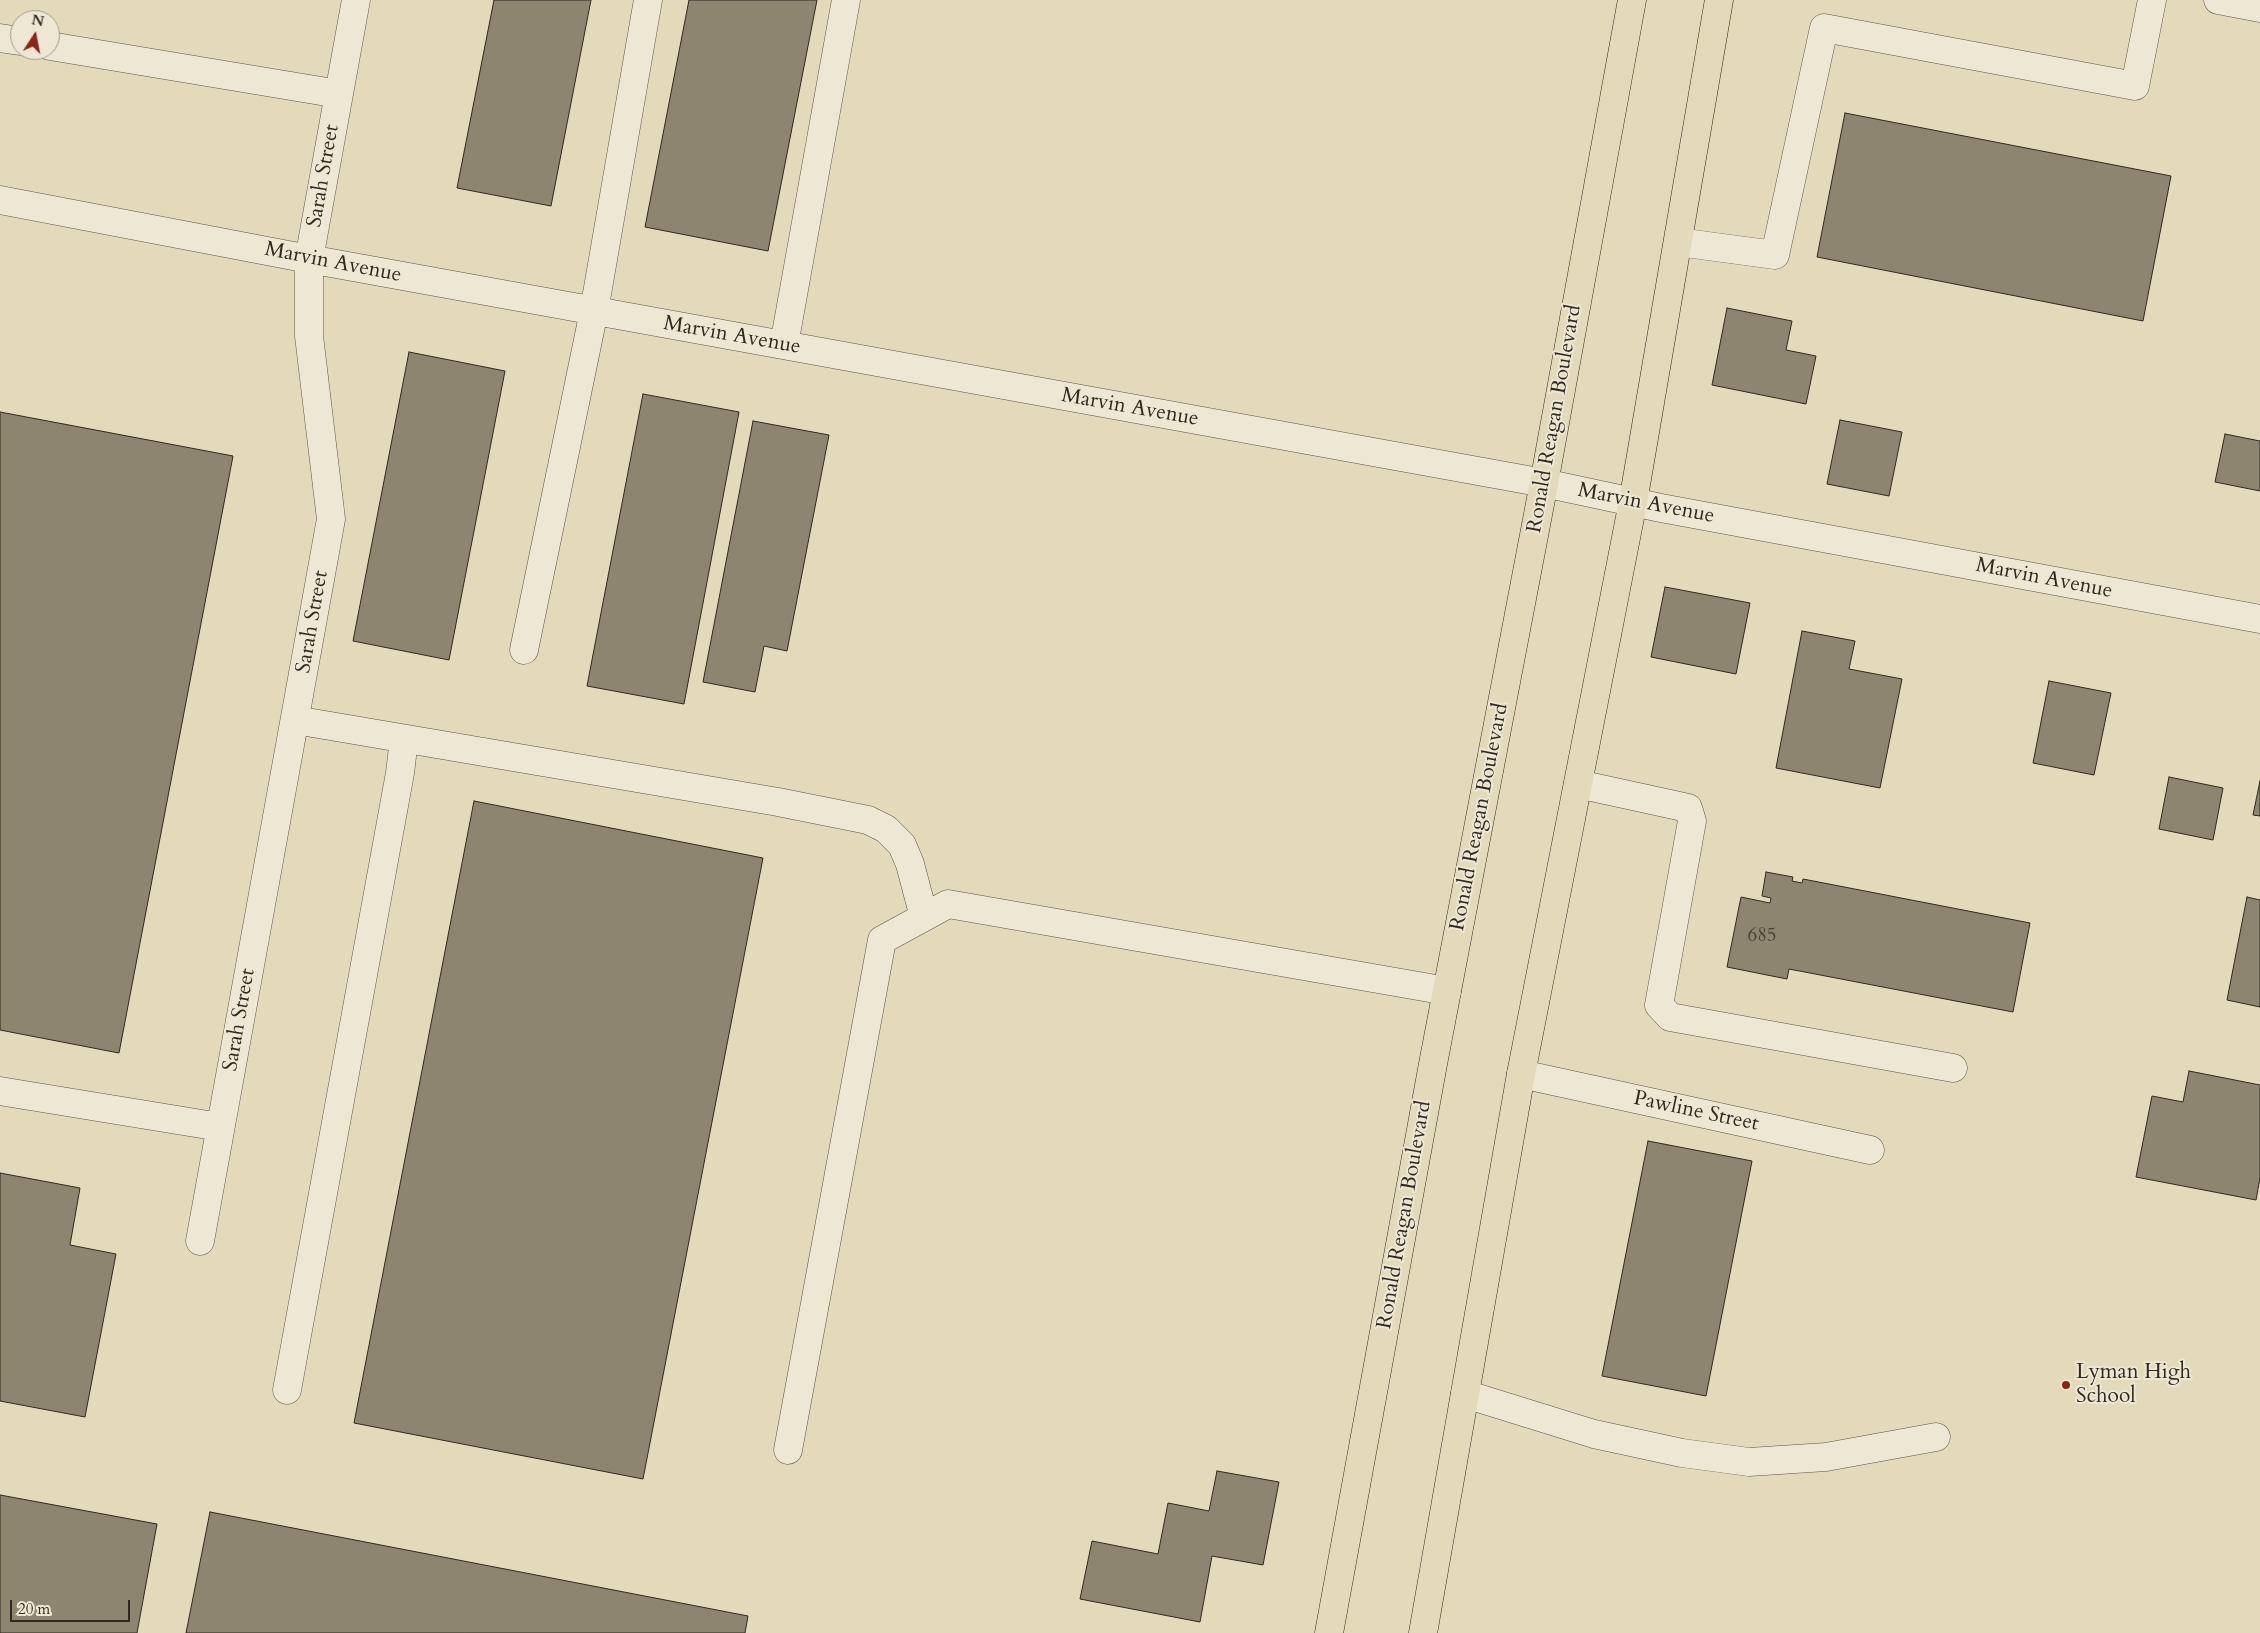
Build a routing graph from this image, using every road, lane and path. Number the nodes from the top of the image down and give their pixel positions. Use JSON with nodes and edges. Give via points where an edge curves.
{"nodes":[{"id":1,"x":356,"y":0,"type":"edge"},
{"id":2,"x":648,"y":0,"type":"edge"},
{"id":3,"x":846,"y":0,"type":"edge"},
{"id":4,"x":1632,"y":0,"type":"edge"},
{"id":5,"x":1719,"y":0,"type":"edge"},
{"id":6,"x":2152,"y":0,"type":"edge"},
{"id":7,"x":2218,"y":0,"type":"edge"},
{"id":8,"x":2260,"y":8,"type":"edge"},
{"id":9,"x":60,"y":48,"type":"edge"},
{"id":10,"x":339,"y":94,"type":"junction"},
{"id":11,"x":0,"y":200,"type":"edge"},
{"id":12,"x":1678,"y":242,"type":"junction"},
{"id":13,"x":309,"y":259,"type":"junction"},
{"id":14,"x":594,"y":311,"type":"junction"},
{"id":15,"x":784,"y":345,"type":"junction"},
{"id":16,"x":1544,"y":483,"type":"junction"},
{"id":17,"x":1633,"y":502,"type":"junction"},
{"id":18,"x":2260,"y":619,"type":"edge"},
{"id":19,"x":524,"y":650,"type":"dead end"},
{"id":20,"x":295,"y":720,"type":"junction"},
{"id":21,"x":404,"y":739,"type":"junction"},
{"id":22,"x":1578,"y":784,"type":"junction"},
{"id":23,"x":924,"y":917,"type":"junction"},
{"id":24,"x":1447,"y":991,"type":"junction"},
{"id":25,"x":1953,"y":1068,"type":"dead end"},
{"id":26,"x":1521,"y":1074,"type":"junction"},
{"id":27,"x":0,"y":1091,"type":"edge"},
{"id":28,"x":220,"y":1127,"type":"junction"},
{"id":29,"x":1870,"y":1150,"type":"dead end"},
{"id":30,"x":200,"y":1241,"type":"dead end"},
{"id":31,"x":286,"y":1390,"type":"dead end"},
{"id":32,"x":1465,"y":1394,"type":"junction"},
{"id":33,"x":1936,"y":1437,"type":"dead end"},
{"id":34,"x":788,"y":1450,"type":"dead end"},
{"id":35,"x":1328,"y":1633,"type":"edge"},
{"id":36,"x":1423,"y":1633,"type":"edge"}],
"edges":[{"from":1,"to":10,"type":"street","name":"Sarah Street"},
{"from":2,"to":14,"type":"street"},
{"from":3,"to":15,"type":"street"},
{"from":4,"to":16,"type":"main road","name":"Ronald Reagan Boulevard"},
{"from":5,"to":12,"type":"main road"},
{"from":6,"to":12,"type":"street","via":[[2135,86],[1824,28],[1775,255]]},
{"from":7,"to":8,"type":"street"},
{"from":9,"to":10,"type":"street"},
{"from":10,"to":13,"type":"street","name":"Sarah Street"},
{"from":11,"to":13,"type":"street","name":"Marvin Avenue"},
{"from":12,"to":17,"type":"main road"},
{"from":13,"to":14,"type":"street","name":"Marvin Avenue"},
{"from":13,"to":20,"type":"street","name":"Sarah Street","via":[[309,336],[331,520]]},
{"from":14,"to":15,"type":"street","name":"Marvin Avenue"},
{"from":14,"to":19,"type":"street"},
{"from":15,"to":16,"type":"street","name":"Marvin Avenue"},
{"from":16,"to":17,"type":"street","name":"Marvin Avenue"},
{"from":16,"to":24,"type":"main road","name":"Ronald Reagan Boulevard"},
{"from":17,"to":18,"type":"street","name":"Marvin Avenue"},
{"from":17,"to":22,"type":"main road"},
{"from":20,"to":21,"type":"street"},
{"from":20,"to":28,"type":"street","name":"Sarah Street"},
{"from":21,"to":23,"type":"street","via":[[868,820],[886,829],[902,845]]},
{"from":21,"to":31,"type":"street"},
{"from":22,"to":25,"type":"street","via":[[1688,808],[1692,821],[1659,1005],[1670,1017]]},
{"from":22,"to":26,"type":"main road"},
{"from":23,"to":24,"type":"street","via":[[948,904]]},
{"from":23,"to":34,"type":"street","via":[[882,940]]},
{"from":24,"to":35,"type":"main road","name":"Ronald Reagan Boulevard"},
{"from":26,"to":29,"type":"street","name":"Pawline Street"},
{"from":26,"to":32,"type":"main road"},
{"from":27,"to":28,"type":"street"},
{"from":28,"to":30,"type":"street","name":"Sarah Street"},
{"from":32,"to":33,"type":"street","via":[[1594,1434],[1682,1453],[1750,1462],[1826,1457]]},
{"from":32,"to":36,"type":"main road"}]}
